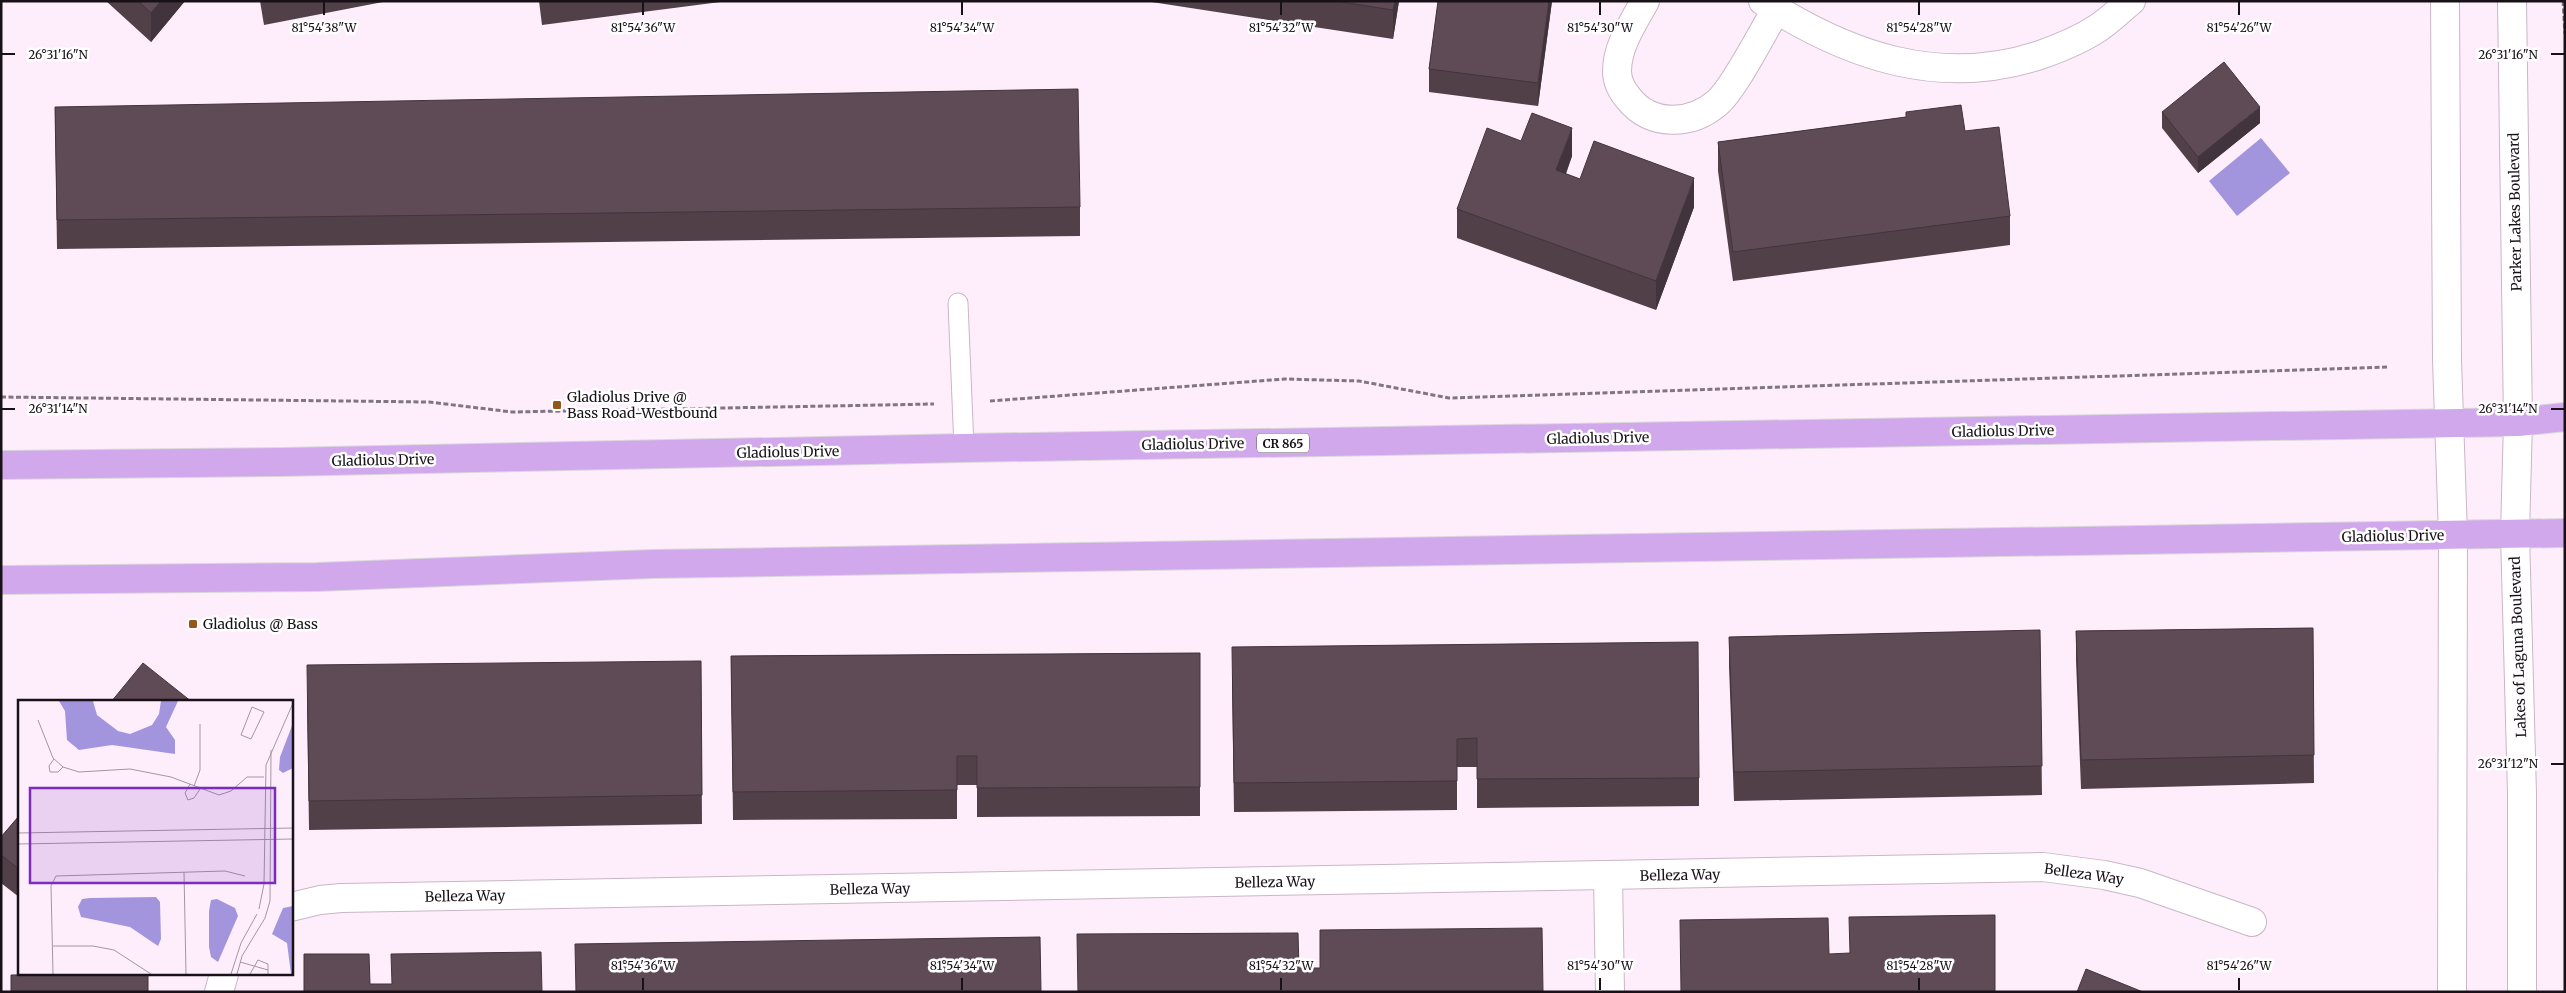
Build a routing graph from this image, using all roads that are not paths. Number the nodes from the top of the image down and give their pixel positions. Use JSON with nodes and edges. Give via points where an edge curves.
{"nodes":[{"id":1,"x":1645,"y":1,"type":"edge"},
{"id":2,"x":2130,"y":1,"type":"edge"},
{"id":3,"x":2445,"y":1,"type":"edge"},
{"id":4,"x":2512,"y":1,"type":"edge"},
{"id":5,"x":1769,"y":5,"type":"edge"},
{"id":6,"x":958,"y":303,"type":"dead end"},
{"id":7,"x":2565,"y":417,"type":"edge"},
{"id":8,"x":2450,"y":422,"type":"junction"},
{"id":9,"x":2518,"y":422,"type":"junction"},
{"id":10,"x":964,"y":448,"type":"junction"},
{"id":11,"x":1,"y":465,"type":"edge"},
{"id":12,"x":2515,"y":534,"type":"junction"},
{"id":13,"x":2565,"y":534,"type":"edge"},
{"id":14,"x":2453,"y":535,"type":"junction"},
{"id":15,"x":1,"y":580,"type":"edge"},
{"id":16,"x":1608,"y":877,"type":"junction"},
{"id":17,"x":292,"y":907,"type":"edge"},
{"id":18,"x":2252,"y":922,"type":"dead end"},
{"id":19,"x":223,"y":976,"type":"edge"},
{"id":20,"x":219,"y":992,"type":"edge"},
{"id":21,"x":1610,"y":992,"type":"edge"},
{"id":22,"x":2452,"y":992,"type":"edge"},
{"id":23,"x":2522,"y":992,"type":"edge"}],
"edges":[{"from":1,"to":5,"type":"street","via":[[1619,52],[1617,73],[1622,91],[1637,109],[1653,118],[1669,120],[1693,118],[1718,103]]},
{"from":2,"to":5,"type":"street","via":[[2098,28],[2062,48],[2021,61],[1977,69],[1933,68],[1889,61],[1798,24]]},
{"from":3,"to":8,"type":"street"},
{"from":4,"to":9,"type":"street","name":"Parker Lakes Boulevard"},
{"from":6,"to":10,"type":"lane"},
{"from":7,"to":9,"type":"main road","name":"Gladiolus Drive","number":"CR 865"},
{"from":8,"to":9,"type":"main road","name":"Gladiolus Drive","number":"CR 865"},
{"from":8,"to":10,"type":"main road","name":"Gladiolus Drive","number":"CR 865"},
{"from":8,"to":14,"type":"street"},
{"from":9,"to":12,"type":"street","name":"Lakes of Laguna Boulevard"},
{"from":10,"to":11,"type":"main road","name":"Gladiolus Drive","number":"CR 865","via":[[322,462]]},
{"from":12,"to":13,"type":"main road","name":"Gladiolus Drive"},
{"from":12,"to":14,"type":"main road","name":"Gladiolus Drive"},
{"from":12,"to":23,"type":"street","name":"Lakes of Laguna Boulevard","via":[[2522,794]]},
{"from":14,"to":15,"type":"main road","name":"Gladiolus Drive","via":[[662,564],[317,577]]},
{"from":14,"to":22,"type":"street"},
{"from":16,"to":17,"type":"street","name":"Belleza Way","via":[[341,898]]},
{"from":16,"to":18,"type":"street","name":"Belleza Way","via":[[2043,867],[2140,883]]},
{"from":16,"to":21,"type":"street"},
{"from":19,"to":20,"type":"street"}]}
